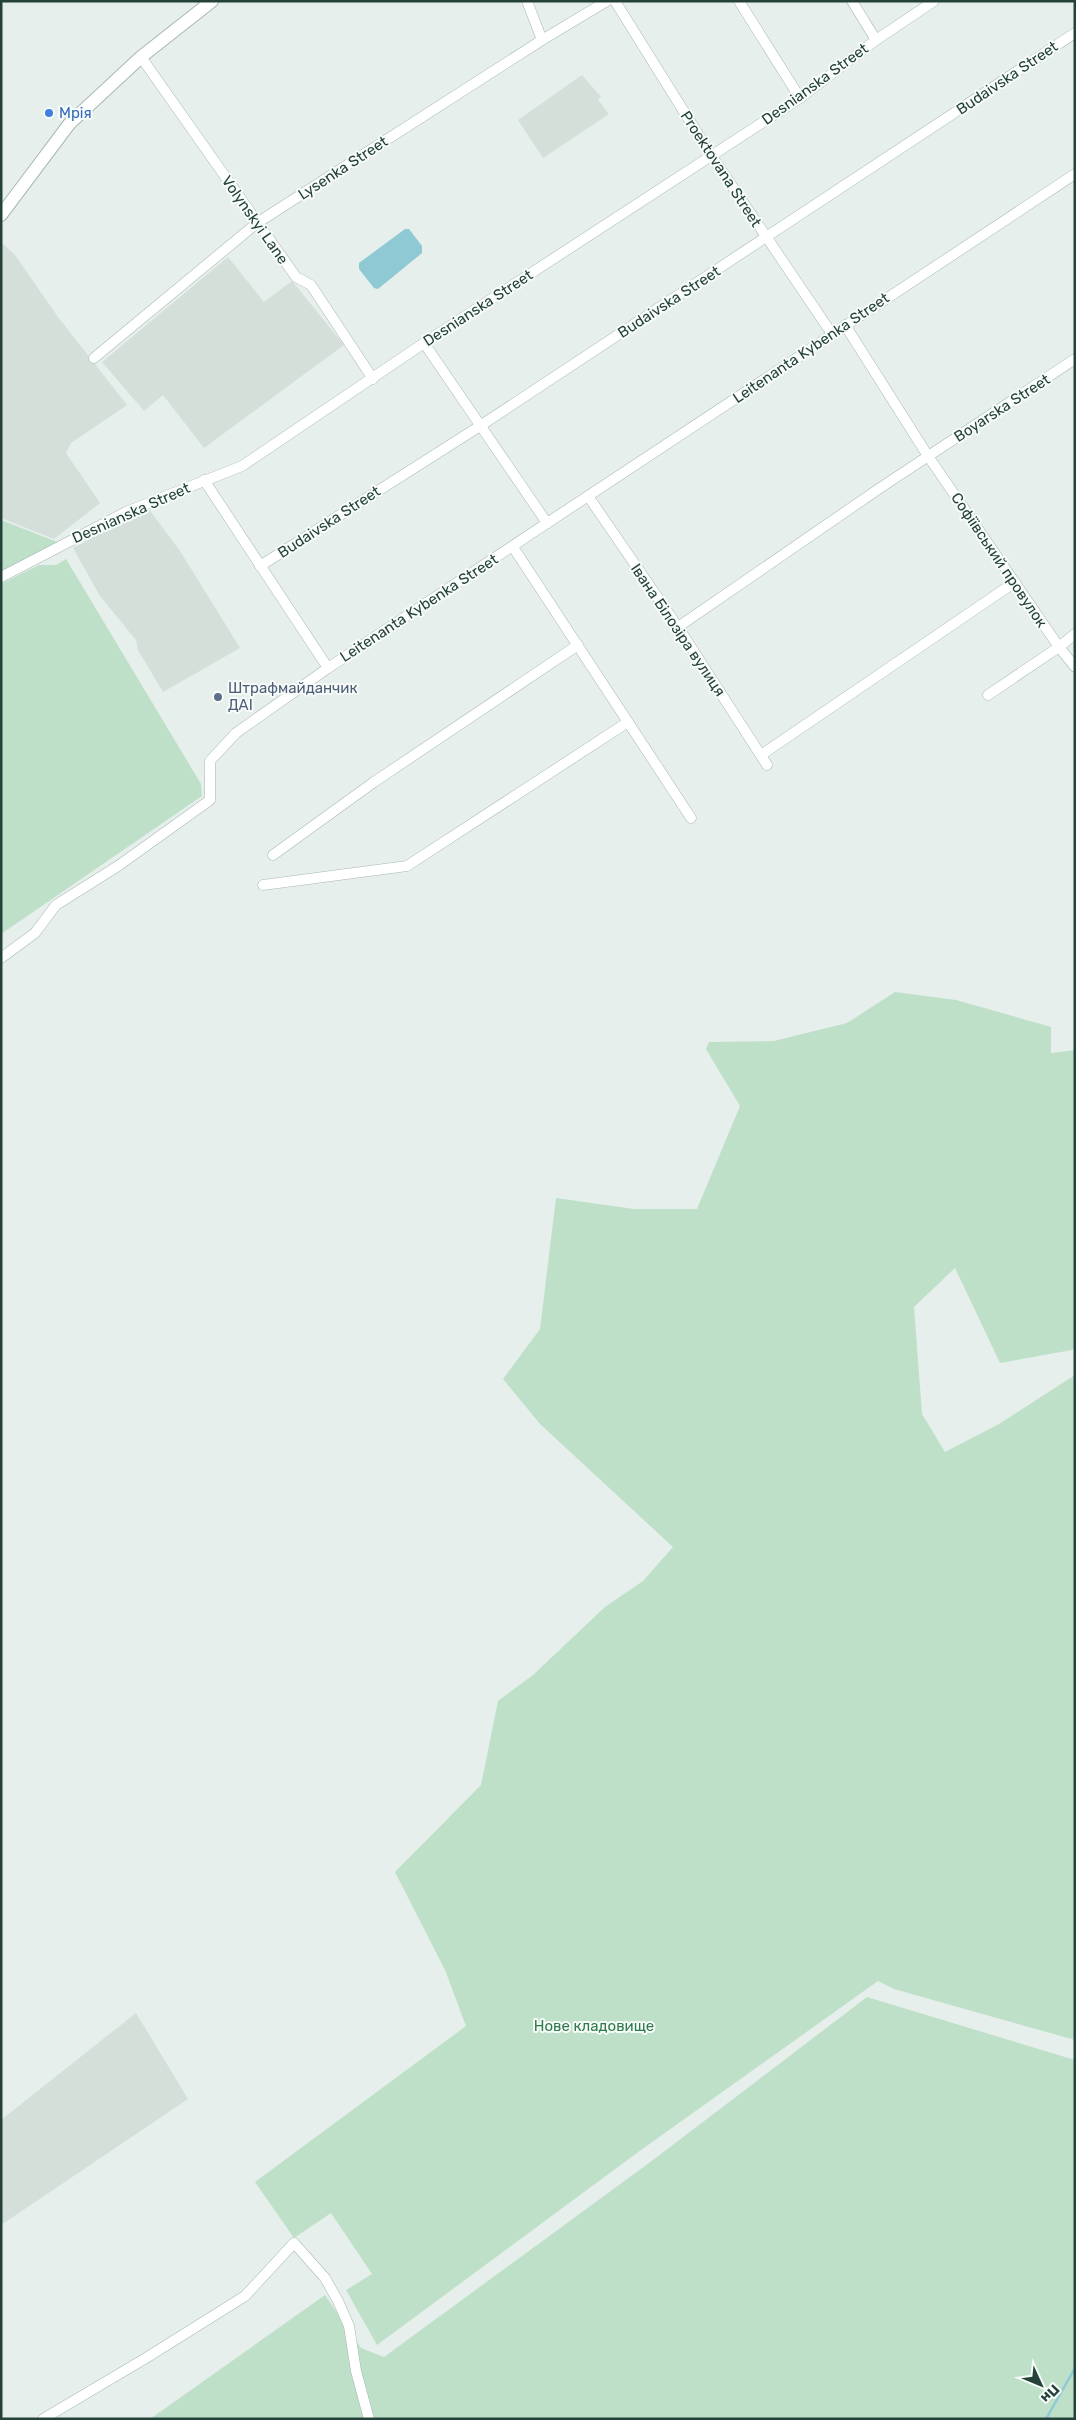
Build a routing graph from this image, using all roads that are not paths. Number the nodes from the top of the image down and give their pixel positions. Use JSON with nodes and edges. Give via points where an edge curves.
{"nodes":[{"id":1,"x":212,"y":1,"type":"edge"},
{"id":2,"x":527,"y":1,"type":"edge"},
{"id":3,"x":607,"y":1,"type":"edge"},
{"id":4,"x":615,"y":1,"type":"edge"},
{"id":5,"x":739,"y":1,"type":"edge"},
{"id":6,"x":852,"y":1,"type":"edge"},
{"id":7,"x":934,"y":1,"type":"edge"},
{"id":8,"x":1075,"y":33,"type":"edge"},
{"id":9,"x":542,"y":40,"type":"junction"},
{"id":10,"x":876,"y":40,"type":"junction"},
{"id":11,"x":141,"y":57,"type":"junction"},
{"id":12,"x":800,"y":98,"type":"junction"},
{"id":13,"x":711,"y":155,"type":"junction"},
{"id":14,"x":1075,"y":174,"type":"edge"},
{"id":15,"x":1,"y":215,"type":"edge"},
{"id":16,"x":257,"y":223,"type":"junction"},
{"id":17,"x":766,"y":238,"type":"junction"},
{"id":18,"x":845,"y":325,"type":"junction"},
{"id":19,"x":832,"y":334,"type":"junction"},
{"id":20,"x":424,"y":343,"type":"junction"},
{"id":21,"x":94,"y":358,"type":"dead end"},
{"id":22,"x":1075,"y":359,"type":"edge"},
{"id":23,"x":373,"y":379,"type":"junction"},
{"id":24,"x":480,"y":426,"type":"junction"},
{"id":25,"x":928,"y":456,"type":"junction"},
{"id":26,"x":204,"y":480,"type":"junction"},
{"id":27,"x":588,"y":496,"type":"junction"},
{"id":28,"x":547,"y":523,"type":"junction"},
{"id":29,"x":512,"y":547,"type":"junction"},
{"id":30,"x":260,"y":566,"type":"junction"},
{"id":31,"x":1,"y":577,"type":"edge"},
{"id":32,"x":1015,"y":582,"type":"junction"},
{"id":33,"x":678,"y":627,"type":"junction"},
{"id":34,"x":1075,"y":634,"type":"edge"},
{"id":35,"x":578,"y":645,"type":"junction"},
{"id":36,"x":1059,"y":647,"type":"junction"},
{"id":37,"x":1075,"y":667,"type":"edge"},
{"id":38,"x":328,"y":668,"type":"junction"},
{"id":39,"x":988,"y":695,"type":"dead end"},
{"id":40,"x":628,"y":722,"type":"junction"},
{"id":41,"x":761,"y":755,"type":"junction"},
{"id":42,"x":767,"y":764,"type":"dead end"},
{"id":43,"x":691,"y":818,"type":"dead end"},
{"id":44,"x":273,"y":855,"type":"dead end"},
{"id":45,"x":263,"y":885,"type":"dead end"},
{"id":46,"x":1,"y":958,"type":"edge"},
{"id":47,"x":43,"y":2419,"type":"edge"},
{"id":48,"x":370,"y":2419,"type":"edge"}],
"edges":[{"from":1,"to":11,"type":"street"},
{"from":2,"to":9,"type":"street"},
{"from":3,"to":9,"type":"street","name":"Lysenka Street"},
{"from":4,"to":13,"type":"street","name":"Proektovana Street"},
{"from":5,"to":12,"type":"street"},
{"from":6,"to":10,"type":"street"},
{"from":7,"to":10,"type":"street","name":"Desnianska Street"},
{"from":8,"to":17,"type":"street","name":"Budaivska Street"},
{"from":9,"to":16,"type":"street","name":"Lysenka Street"},
{"from":10,"to":12,"type":"street","name":"Desnianska Street"},
{"from":11,"to":15,"type":"street","via":[[70,123]]},
{"from":11,"to":16,"type":"street","name":"Volynskyi Lane"},
{"from":12,"to":13,"type":"street","name":"Desnianska Street"},
{"from":13,"to":17,"type":"street","name":"Proektovana Street"},
{"from":13,"to":20,"type":"street","name":"Desnianska Street"},
{"from":14,"to":18,"type":"street","name":"Leitenanta Kybenka Street"},
{"from":16,"to":21,"type":"street","name":"Lysenka Street"},
{"from":16,"to":23,"type":"street","name":"Volynskyi Lane","via":[[296,277],[311,285]]},
{"from":17,"to":19,"type":"street","name":"Proektovana Street"},
{"from":17,"to":24,"type":"street","name":"Budaivska Street"},
{"from":18,"to":19,"type":"street","name":"Leitenanta Kybenka Street"},
{"from":18,"to":25,"type":"street","name":"Софіївський провулок"},
{"from":19,"to":27,"type":"street","name":"Leitenanta Kybenka Street"},
{"from":20,"to":23,"type":"street","name":"Desnianska Street"},
{"from":20,"to":24,"type":"street"},
{"from":22,"to":25,"type":"street","name":"Boyarska Street"},
{"from":23,"to":26,"type":"street","name":"Desnianska Street","via":[[242,466]]},
{"from":24,"to":28,"type":"street"},
{"from":24,"to":30,"type":"street","name":"Budaivska Street"},
{"from":25,"to":32,"type":"street","name":"Софіївський провулок"},
{"from":25,"to":33,"type":"street","name":"Boyarska Street"},
{"from":26,"to":30,"type":"street"},
{"from":26,"to":31,"type":"street","name":"Desnianska Street","via":[[126,512]]},
{"from":27,"to":28,"type":"street","name":"Leitenanta Kybenka Street"},
{"from":27,"to":33,"type":"street","name":"Івана Білозіра вулиця"},
{"from":28,"to":29,"type":"street","name":"Leitenanta Kybenka Street"},
{"from":29,"to":35,"type":"street"},
{"from":29,"to":38,"type":"street","name":"Leitenanta Kybenka Street"},
{"from":30,"to":38,"type":"street"},
{"from":32,"to":36,"type":"street","name":"Софіївський провулок"},
{"from":32,"to":41,"type":"street"},
{"from":33,"to":41,"type":"street","name":"Івана Білозіра вулиця"},
{"from":34,"to":36,"type":"street"},
{"from":35,"to":40,"type":"street"},
{"from":35,"to":44,"type":"street","via":[[374,782]]},
{"from":36,"to":37,"type":"street","name":"Софіївський провулок"},
{"from":36,"to":39,"type":"street"},
{"from":38,"to":46,"type":"street","name":"Leitenanta Kybenka Street","via":[[236,733],[220,749],[210,761],[210,800],[118,866],[56,905],[35,933]]},
{"from":40,"to":43,"type":"street"},
{"from":40,"to":45,"type":"street","via":[[408,866]]},
{"from":41,"to":42,"type":"street","name":"Івана Білозіра вулиця"},
{"from":47,"to":48,"type":"street","via":[[245,2296],[294,2243],[325,2278],[349,2326],[356,2371]]}]}
